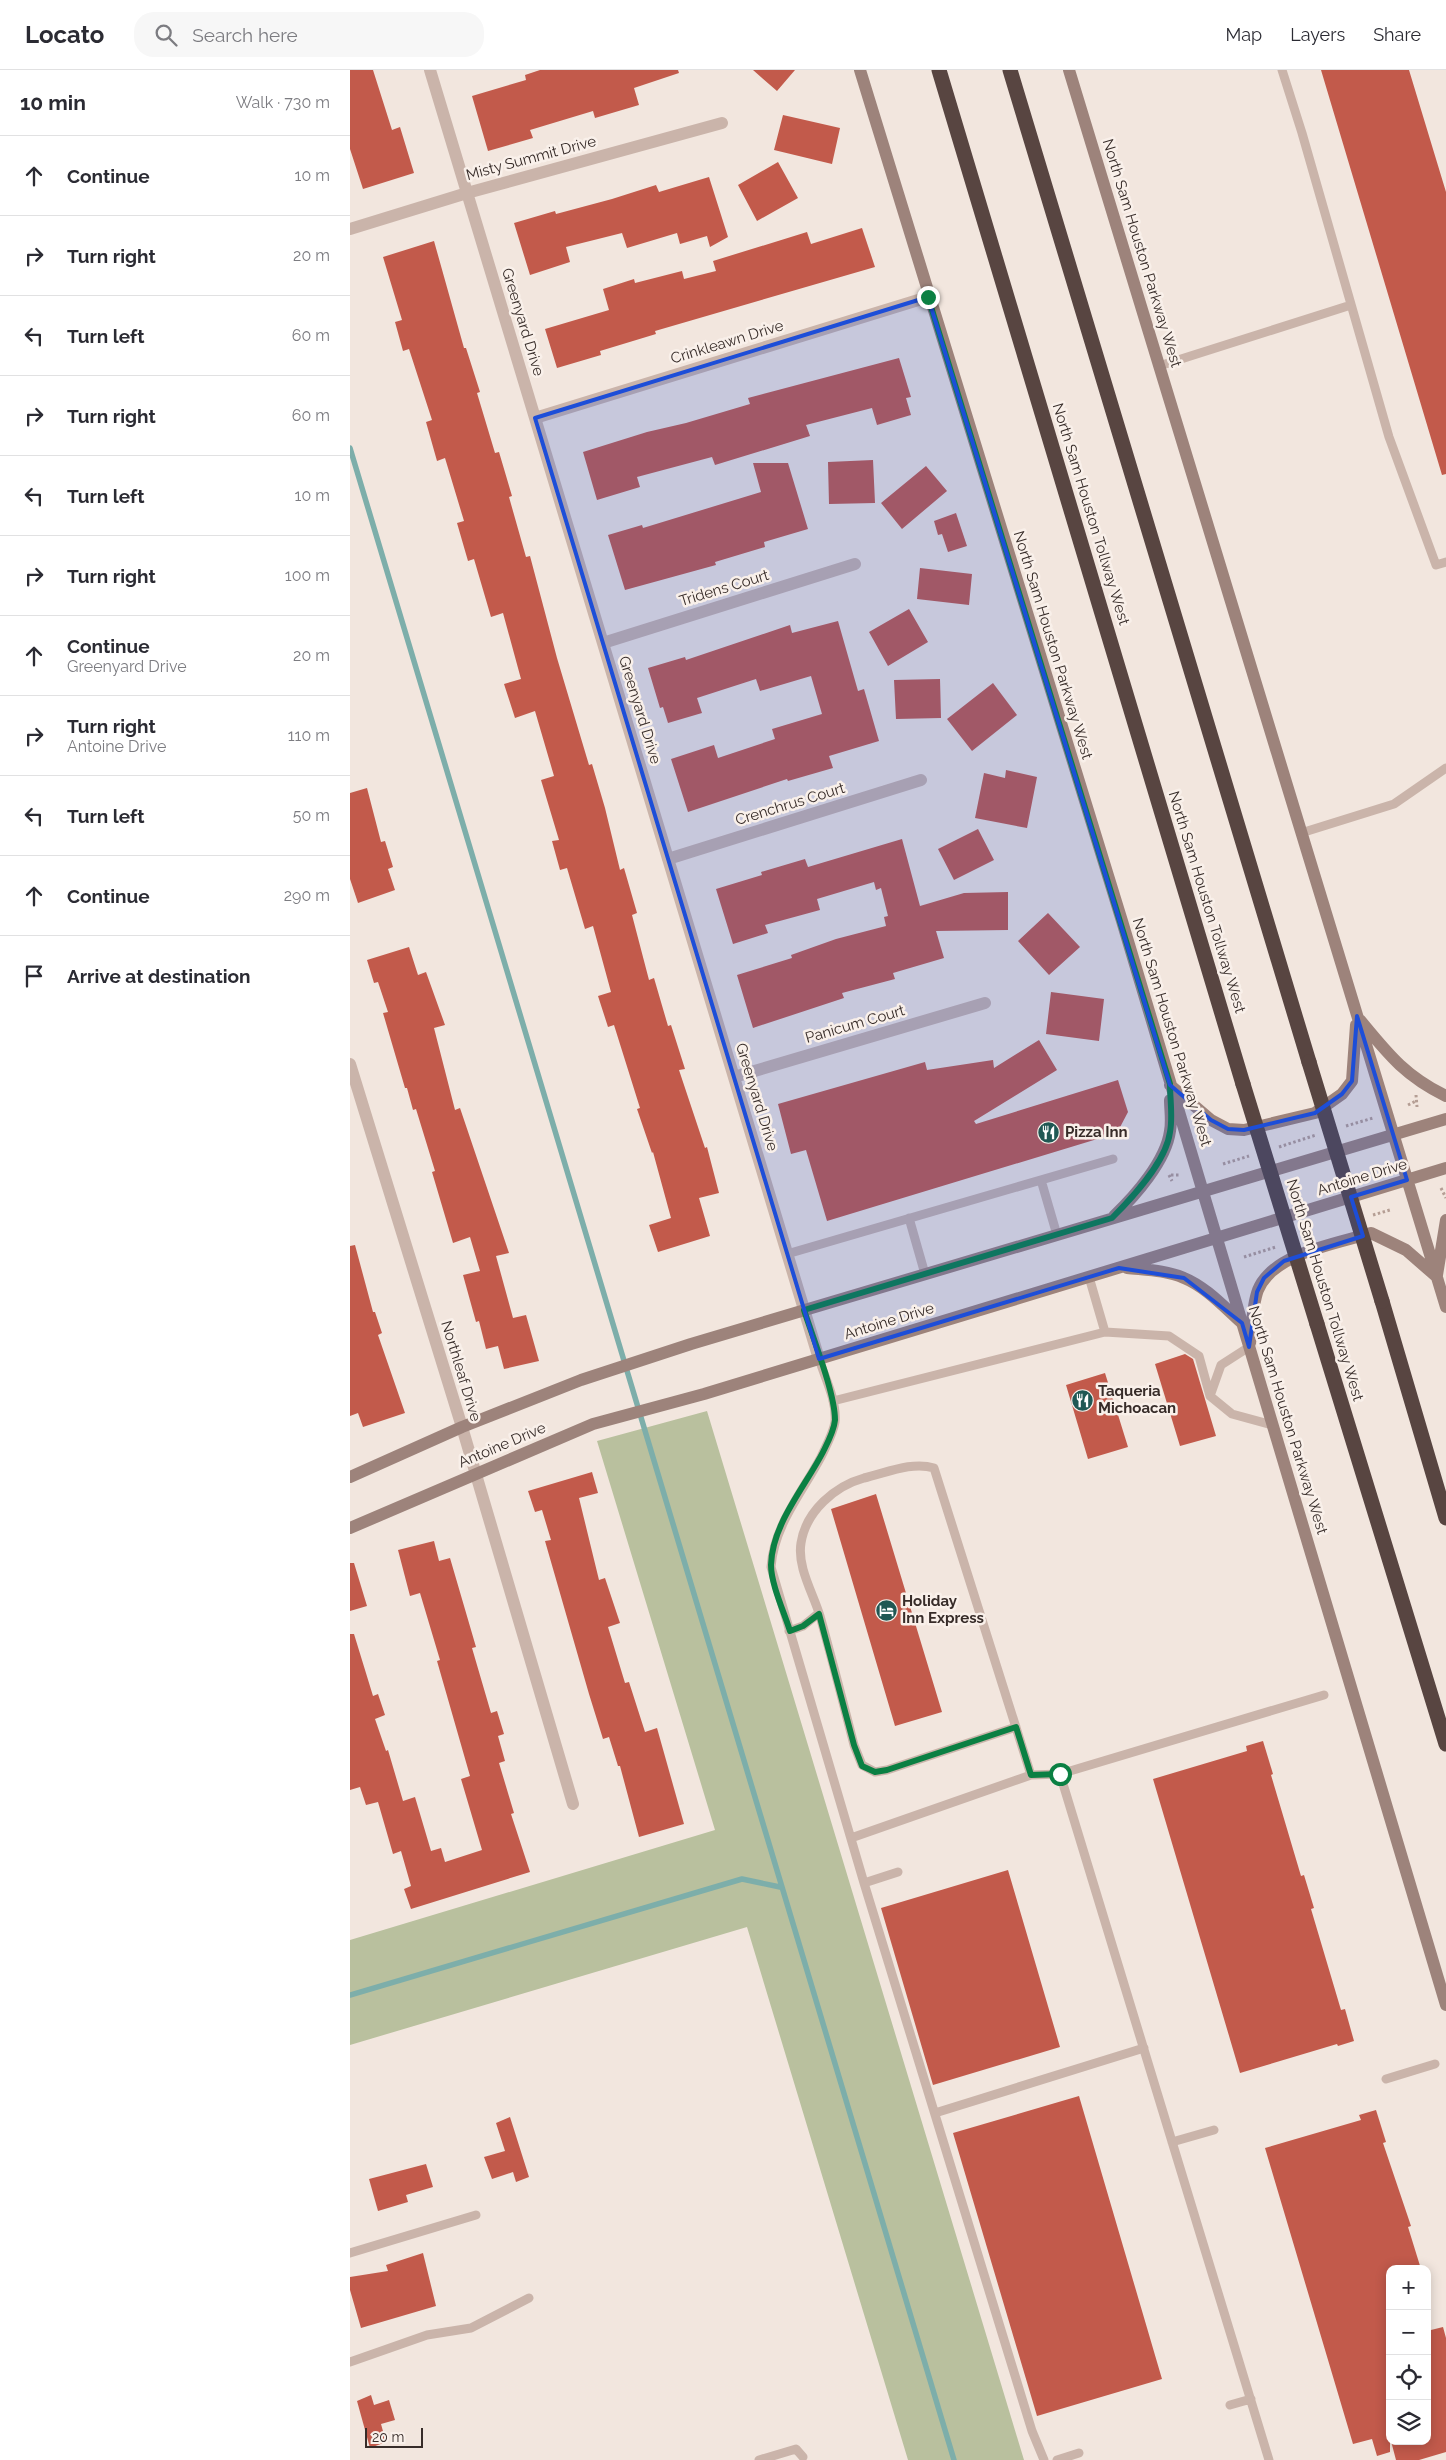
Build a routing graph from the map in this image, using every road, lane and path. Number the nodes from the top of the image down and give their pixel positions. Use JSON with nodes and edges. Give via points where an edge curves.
{"nodes":[{"id":1,"x":430,"y":70,"type":"edge"},
{"id":2,"x":860,"y":70,"type":"edge"},
{"id":3,"x":939,"y":70,"type":"edge"},
{"id":4,"x":1010,"y":70,"type":"edge"},
{"id":5,"x":1069,"y":70,"type":"edge"},
{"id":6,"x":1282,"y":70,"type":"edge"},
{"id":7,"x":722,"y":123,"type":"dead end"},
{"id":8,"x":467,"y":193,"type":"junction"},
{"id":9,"x":350,"y":229,"type":"edge"},
{"id":10,"x":928,"y":297,"type":"junction"},
{"id":11,"x":1351,"y":306,"type":"junction"},
{"id":12,"x":1159,"y":366,"type":"junction"},
{"id":13,"x":535,"y":418,"type":"junction"},
{"id":14,"x":1446,"y":562,"type":"edge"},
{"id":15,"x":855,"y":564,"type":"dead end"},
{"id":16,"x":603,"y":643,"type":"junction"},
{"id":17,"x":1446,"y":768,"type":"edge"},
{"id":18,"x":921,"y":780,"type":"dead end"},
{"id":19,"x":1301,"y":833,"type":"junction"},
{"id":20,"x":668,"y":859,"type":"junction"},
{"id":21,"x":985,"y":1002,"type":"dead end"},
{"id":22,"x":1357,"y":1016,"type":"junction"},
{"id":23,"x":350,"y":1064,"type":"edge"},
{"id":24,"x":734,"y":1076,"type":"junction"},
{"id":25,"x":1170,"y":1084,"type":"junction"},
{"id":26,"x":1416,"y":1095,"type":"dead end"},
{"id":27,"x":1446,"y":1096,"type":"edge"},
{"id":28,"x":1416,"y":1101,"type":"junction"},
{"id":29,"x":1408,"y":1105,"type":"dead end"},
{"id":30,"x":1417,"y":1107,"type":"dead end"},
{"id":31,"x":1375,"y":1117,"type":"dead end"},
{"id":32,"x":1446,"y":1119,"type":"edge"},
{"id":33,"x":1337,"y":1129,"type":"dead end"},
{"id":34,"x":1318,"y":1135,"type":"dead end"},
{"id":35,"x":1393,"y":1135,"type":"junction"},
{"id":36,"x":1270,"y":1149,"type":"dead end"},
{"id":37,"x":1252,"y":1155,"type":"dead end"},
{"id":38,"x":1113,"y":1159,"type":"dead end"},
{"id":39,"x":1223,"y":1164,"type":"dead end"},
{"id":40,"x":1446,"y":1168,"type":"edge"},
{"id":41,"x":1170,"y":1175,"type":"dead end"},
{"id":42,"x":1180,"y":1175,"type":"dead end"},
{"id":43,"x":1041,"y":1180,"type":"junction"},
{"id":44,"x":1407,"y":1180,"type":"junction"},
{"id":45,"x":1441,"y":1188,"type":"dead end"},
{"id":46,"x":1202,"y":1192,"type":"junction"},
{"id":47,"x":1436,"y":1196,"type":"dead end"},
{"id":48,"x":1444,"y":1197,"type":"edge"},
{"id":49,"x":909,"y":1218,"type":"junction"},
{"id":50,"x":1112,"y":1218,"type":"junction"},
{"id":51,"x":1446,"y":1220,"type":"edge"},
{"id":52,"x":1057,"y":1234,"type":"junction"},
{"id":53,"x":1216,"y":1238,"type":"junction"},
{"id":54,"x":788,"y":1254,"type":"junction"},
{"id":55,"x":1119,"y":1268,"type":"junction"},
{"id":56,"x":925,"y":1274,"type":"junction"},
{"id":57,"x":1090,"y":1277,"type":"junction"},
{"id":58,"x":1437,"y":1277,"type":"junction"},
{"id":59,"x":1446,"y":1307,"type":"edge"},
{"id":60,"x":804,"y":1310,"type":"junction"},
{"id":61,"x":1242,"y":1323,"type":"junction"},
{"id":62,"x":1105,"y":1332,"type":"junction"},
{"id":63,"x":1249,"y":1347,"type":"junction"},
{"id":64,"x":819,"y":1359,"type":"junction"},
{"id":65,"x":1210,"y":1396,"type":"junction"},
{"id":66,"x":833,"y":1401,"type":"junction"},
{"id":67,"x":1272,"y":1425,"type":"junction"},
{"id":68,"x":462,"y":1427,"type":"junction"},
{"id":69,"x":475,"y":1474,"type":"junction"},
{"id":70,"x":350,"y":1477,"type":"edge"},
{"id":71,"x":1446,"y":1518,"type":"edge"},
{"id":72,"x":350,"y":1528,"type":"edge"},
{"id":73,"x":819,"y":1614,"type":"junction"},
{"id":74,"x":790,"y":1631,"type":"junction"},
{"id":75,"x":1324,"y":1694,"type":"dead end"},
{"id":76,"x":1016,"y":1727,"type":"junction"},
{"id":77,"x":1446,"y":1744,"type":"edge"},
{"id":78,"x":1060,"y":1774,"type":"junction"},
{"id":79,"x":1031,"y":1775,"type":"junction"},
{"id":80,"x":572,"y":1804,"type":"dead end"},
{"id":81,"x":851,"y":1838,"type":"junction"},
{"id":82,"x":898,"y":1872,"type":"dead end"},
{"id":83,"x":864,"y":1883,"type":"junction"},
{"id":84,"x":1446,"y":2005,"type":"edge"},
{"id":85,"x":1144,"y":2048,"type":"junction"},
{"id":86,"x":1435,"y":2064,"type":"dead end"},
{"id":87,"x":1386,"y":2079,"type":"dead end"},
{"id":88,"x":935,"y":2113,"type":"junction"},
{"id":89,"x":1214,"y":2130,"type":"dead end"},
{"id":90,"x":1172,"y":2142,"type":"junction"},
{"id":91,"x":476,"y":2215,"type":"dead end"},
{"id":92,"x":350,"y":2253,"type":"edge"},
{"id":93,"x":530,"y":2298,"type":"dead end"},
{"id":94,"x":350,"y":2362,"type":"edge"},
{"id":95,"x":1251,"y":2399,"type":"junction"},
{"id":96,"x":1230,"y":2406,"type":"dead end"},
{"id":97,"x":1079,"y":2453,"type":"dead end"},
{"id":98,"x":803,"y":2457,"type":"dead end"},
{"id":99,"x":759,"y":2460,"type":"edge"},
{"id":100,"x":1044,"y":2460,"type":"edge"},
{"id":101,"x":1056,"y":2460,"type":"edge"},
{"id":102,"x":1269,"y":2460,"type":"edge"}],
"edges":[{"from":1,"to":8,"type":"street","name":"Greenyard Drive"},
{"from":2,"to":10,"type":"main road","name":"North Sam Houston Parkway West"},
{"from":3,"to":77,"type":"highway","name":"North Sam Houston Tollway West","bridge":true,"via":[[1243,1084]]},
{"from":4,"to":71,"type":"highway","bridge":true},
{"from":5,"to":12,"type":"main road","name":"North Sam Houston Parkway West"},
{"from":6,"to":11,"type":"lane"},
{"from":7,"to":8,"type":"street","name":"Misty Summit Drive"},
{"from":8,"to":9,"type":"street","name":"Misty Summit Drive"},
{"from":8,"to":13,"type":"street","name":"Greenyard Drive"},
{"from":10,"to":13,"type":"street","name":"Crinkleawn Drive"},
{"from":10,"to":25,"type":"main road","name":"North Sam Houston Parkway West"},
{"from":11,"to":12,"type":"lane"},
{"from":11,"to":14,"type":"lane","via":[[1389,437],[1436,565]]},
{"from":12,"to":19,"type":"main road","name":"North Sam Houston Parkway West"},
{"from":13,"to":16,"type":"street","name":"Greenyard Drive"},
{"from":15,"to":16,"type":"street","name":"Tridens Court"},
{"from":16,"to":20,"type":"street","name":"Greenyard Drive"},
{"from":17,"to":19,"type":"lane","via":[[1394,804]]},
{"from":18,"to":20,"type":"street","name":"Crenchrus Court"},
{"from":19,"to":22,"type":"main road","name":"North Sam Houston Parkway West"},
{"from":20,"to":24,"type":"street","name":"Greenyard Drive"},
{"from":21,"to":24,"type":"street","name":"Panicum Court"},
{"from":22,"to":25,"type":"main road","via":[[1352,1081],[1342,1094],[1315,1113],[1244,1130],[1228,1128],[1211,1120]]},
{"from":22,"to":27,"type":"main road","via":[[1403,1069],[1421,1084]]},
{"from":22,"to":35,"type":"main road","name":"North Sam Houston Parkway West"},
{"from":23,"to":68,"type":"street","name":"Northleaf Drive"},
{"from":24,"to":54,"type":"street","name":"Greenyard Drive"},
{"from":25,"to":46,"type":"main road","name":"North Sam Houston Parkway West"},
{"from":25,"to":50,"type":"main road","via":[[1170,1132],[1160,1157],[1129,1201]]},
{"from":26,"to":28,"type":"path"},
{"from":28,"to":29,"type":"path"},
{"from":28,"to":30,"type":"path"},
{"from":31,"to":33,"type":"path"},
{"from":32,"to":35,"type":"main road","name":"Antoine Drive"},
{"from":34,"to":36,"type":"path"},
{"from":35,"to":44,"type":"main road","name":"North Sam Houston Parkway West"},
{"from":35,"to":46,"type":"main road","name":"Antoine Drive"},
{"from":37,"to":39,"type":"path"},
{"from":38,"to":43,"type":"lane"},
{"from":40,"to":44,"type":"main road","name":"Antoine Drive"},
{"from":41,"to":42,"type":"path"},
{"from":43,"to":49,"type":"lane"},
{"from":43,"to":52,"type":"lane"},
{"from":44,"to":53,"type":"main road","name":"Antoine Drive"},
{"from":44,"to":58,"type":"main road","name":"North Sam Houston Parkway West"},
{"from":45,"to":48,"type":"path"},
{"from":46,"to":50,"type":"main road","name":"Antoine Drive"},
{"from":46,"to":53,"type":"main road","name":"North Sam Houston Parkway West"},
{"from":47,"to":48,"type":"path"},
{"from":49,"to":54,"type":"lane"},
{"from":49,"to":56,"type":"lane"},
{"from":50,"to":52,"type":"main road","name":"Antoine Drive"},
{"from":51,"to":58,"type":"main road"},
{"from":52,"to":56,"type":"main road","name":"Antoine Drive"},
{"from":53,"to":55,"type":"main road","name":"Antoine Drive"},
{"from":53,"to":61,"type":"main road","name":"North Sam Houston Parkway West"},
{"from":54,"to":60,"type":"street","name":"Greenyard Drive"},
{"from":55,"to":57,"type":"main road","name":"Antoine Drive"},
{"from":55,"to":61,"type":"main road","via":[[1156,1270],[1184,1278],[1212,1296]]},
{"from":56,"to":60,"type":"main road","name":"Antoine Drive"},
{"from":57,"to":62,"type":"lane"},
{"from":57,"to":64,"type":"main road","name":"Antoine Drive"},
{"from":58,"to":59,"type":"main road","name":"North Sam Houston Parkway West"},
{"from":58,"to":63,"type":"main road","via":[[1406,1250],[1371,1234],[1284,1261],[1264,1278],[1257,1292]]},
{"from":60,"to":64,"type":"street","name":"Greenyard Drive"},
{"from":60,"to":68,"type":"main road","name":"Antoine Drive","via":[[581,1380]]},
{"from":61,"to":63,"type":"main road","name":"North Sam Houston Parkway West"},
{"from":62,"to":65,"type":"lane","via":[[1169,1336],[1200,1356]]},
{"from":62,"to":66,"type":"lane"},
{"from":63,"to":65,"type":"lane","via":[[1221,1365]]},
{"from":63,"to":67,"type":"main road","name":"North Sam Houston Parkway West"},
{"from":64,"to":66,"type":"lane"},
{"from":64,"to":69,"type":"main road","name":"Antoine Drive","via":[[593,1424]]},
{"from":65,"to":67,"type":"lane","via":[[1232,1414]]},
{"from":66,"to":74,"type":"lane","via":[[835,1421],[830,1440],[785,1519],[772,1552],[771,1567]]},
{"from":67,"to":84,"type":"main road","name":"North Sam Houston Parkway West"},
{"from":68,"to":69,"type":"street","name":"Northleaf Drive"},
{"from":68,"to":70,"type":"main road","name":"Antoine Drive"},
{"from":69,"to":72,"type":"main road","name":"Antoine Drive"},
{"from":69,"to":80,"type":"street","name":"Northleaf Drive"},
{"from":73,"to":74,"type":"lane"},
{"from":73,"to":76,"type":"lane","via":[[854,1745],[862,1766],[867,1769],[875,1772],[887,1770]]},
{"from":73,"to":76,"type":"lane","via":[[805,1573],[801,1542],[808,1522],[826,1499],[854,1481],[922,1464],[934,1468]]},
{"from":74,"to":81,"type":"lane"},
{"from":75,"to":78,"type":"lane"},
{"from":76,"to":79,"type":"lane"},
{"from":78,"to":79,"type":"lane"},
{"from":78,"to":85,"type":"lane"},
{"from":79,"to":81,"type":"lane"},
{"from":81,"to":83,"type":"lane"},
{"from":82,"to":83,"type":"lane"},
{"from":83,"to":88,"type":"lane"},
{"from":85,"to":88,"type":"lane"},
{"from":85,"to":90,"type":"lane"},
{"from":86,"to":87,"type":"lane"},
{"from":88,"to":100,"type":"lane","via":[[1032,2431]]},
{"from":89,"to":90,"type":"lane"},
{"from":90,"to":95,"type":"lane"},
{"from":91,"to":92,"type":"lane"},
{"from":93,"to":94,"type":"lane","via":[[471,2328],[427,2335]]},
{"from":95,"to":96,"type":"lane"},
{"from":95,"to":102,"type":"lane"},
{"from":97,"to":101,"type":"lane"},
{"from":98,"to":99,"type":"lane","via":[[796,2449]]}]}
